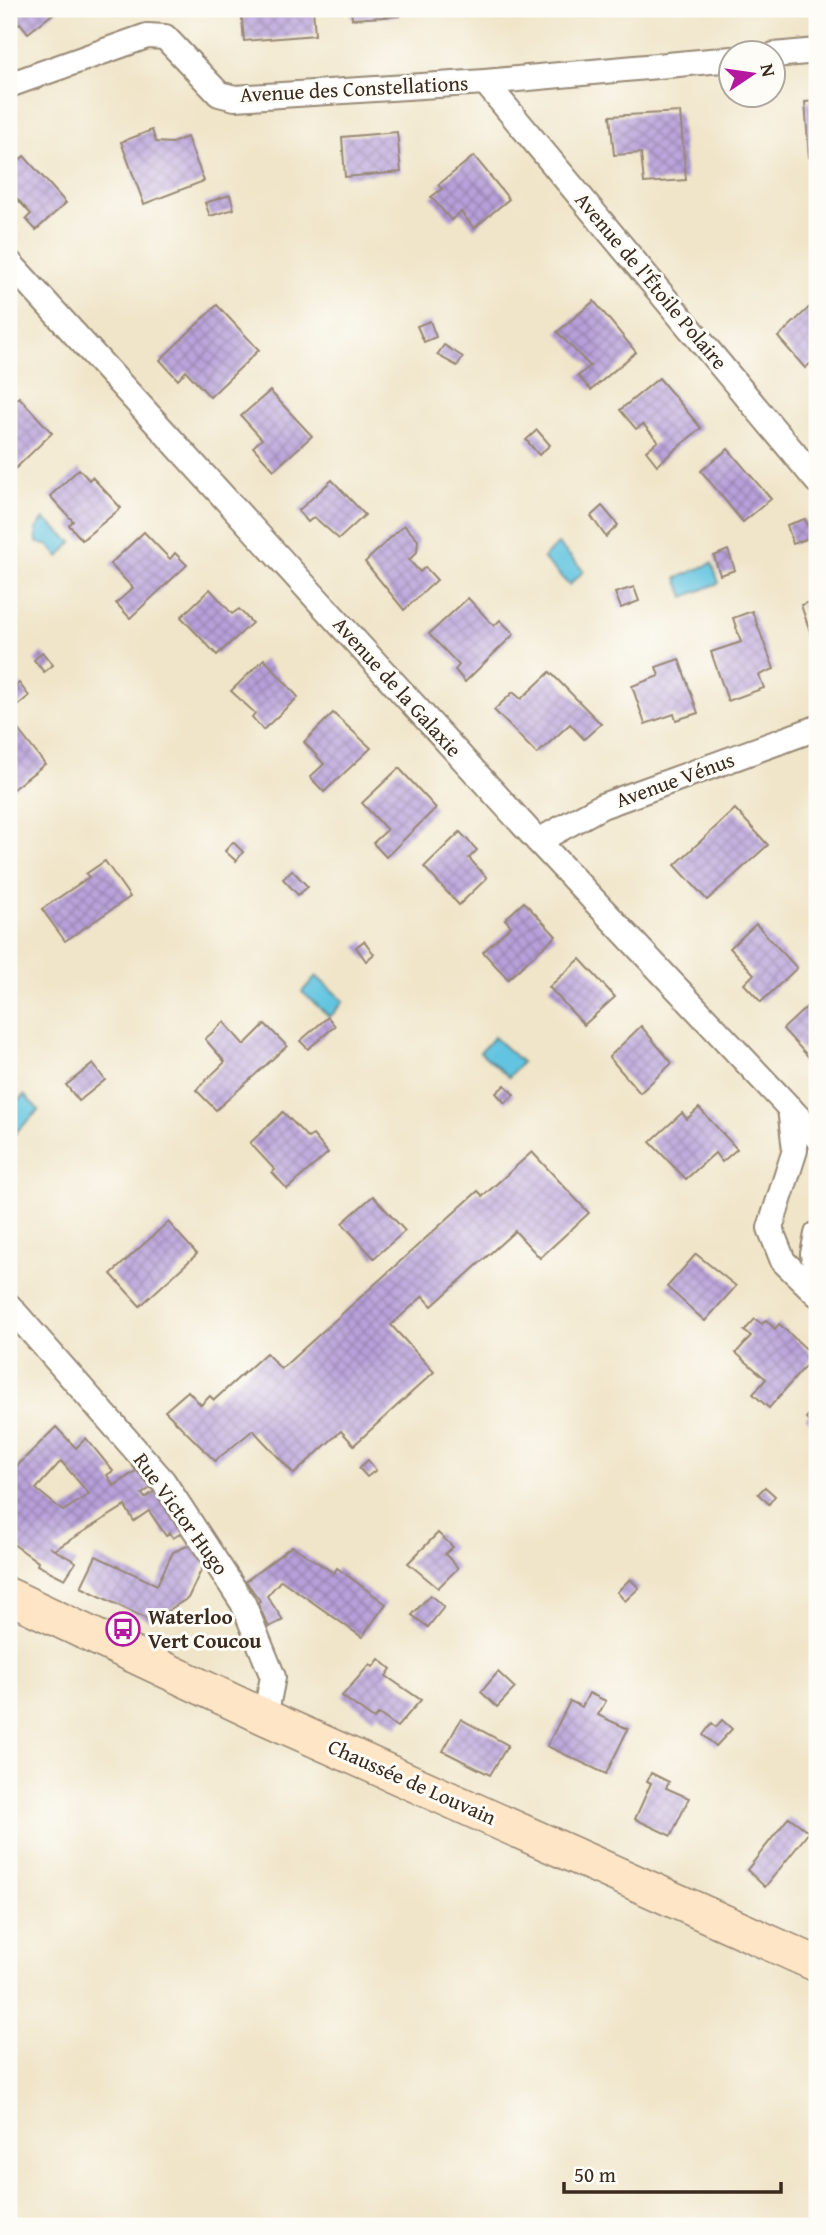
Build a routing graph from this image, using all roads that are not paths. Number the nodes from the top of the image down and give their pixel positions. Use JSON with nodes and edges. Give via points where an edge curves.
{"nodes":[{"id":1,"x":817,"y":51,"type":"edge"},
{"id":2,"x":788,"y":54,"type":"edge"},
{"id":3,"x":718,"y":60,"type":"edge"},
{"id":4,"x":485,"y":82,"type":"junction"},
{"id":5,"x":9,"y":85,"type":"edge"},
{"id":6,"x":9,"y":262,"type":"edge"},
{"id":7,"x":817,"y":481,"type":"edge"},
{"id":8,"x":817,"y":728,"type":"edge"},
{"id":9,"x":538,"y":841,"type":"junction"},
{"id":10,"x":790,"y":1108,"type":"junction"},
{"id":11,"x":817,"y":1137,"type":"edge"},
{"id":12,"x":817,"y":1234,"type":"edge"},
{"id":13,"x":817,"y":1274,"type":"edge"},
{"id":14,"x":817,"y":1294,"type":"edge"},
{"id":15,"x":9,"y":1306,"type":"edge"},
{"id":16,"x":9,"y":1597,"type":"edge"},
{"id":17,"x":265,"y":1717,"type":"junction"},
{"id":18,"x":817,"y":1964,"type":"edge"}],
"edges":[{"from":1,"to":2,"type":"street"},
{"from":3,"to":4,"type":"street","name":"Avenue des Constellations"},
{"from":4,"to":5,"type":"street","name":"Avenue des Constellations","via":[[235,98],[219,94],[165,37],[147,36]]},
{"from":4,"to":7,"type":"street","name":"Avenue de l'Étoile Polaire"},
{"from":6,"to":9,"type":"street","name":"Avenue de la Galaxie"},
{"from":8,"to":9,"type":"street","name":"Avenue Vénus","via":[[602,806]]},
{"from":9,"to":10,"type":"street","name":"Avenue de la Galaxie"},
{"from":10,"to":11,"type":"street","name":"Avenue de la Galaxie"},
{"from":10,"to":14,"type":"street","via":[[795,1150],[770,1228],[783,1261]]},
{"from":12,"to":13,"type":"street","via":[[813,1254]]},
{"from":15,"to":17,"type":"street","name":"Rue Victor Hugo","via":[[163,1481],[243,1603],[273,1677]]},
{"from":16,"to":17,"type":"main road","name":"Chaussée de Louvain"},
{"from":17,"to":18,"type":"main road","name":"Chaussée de Louvain"}]}
